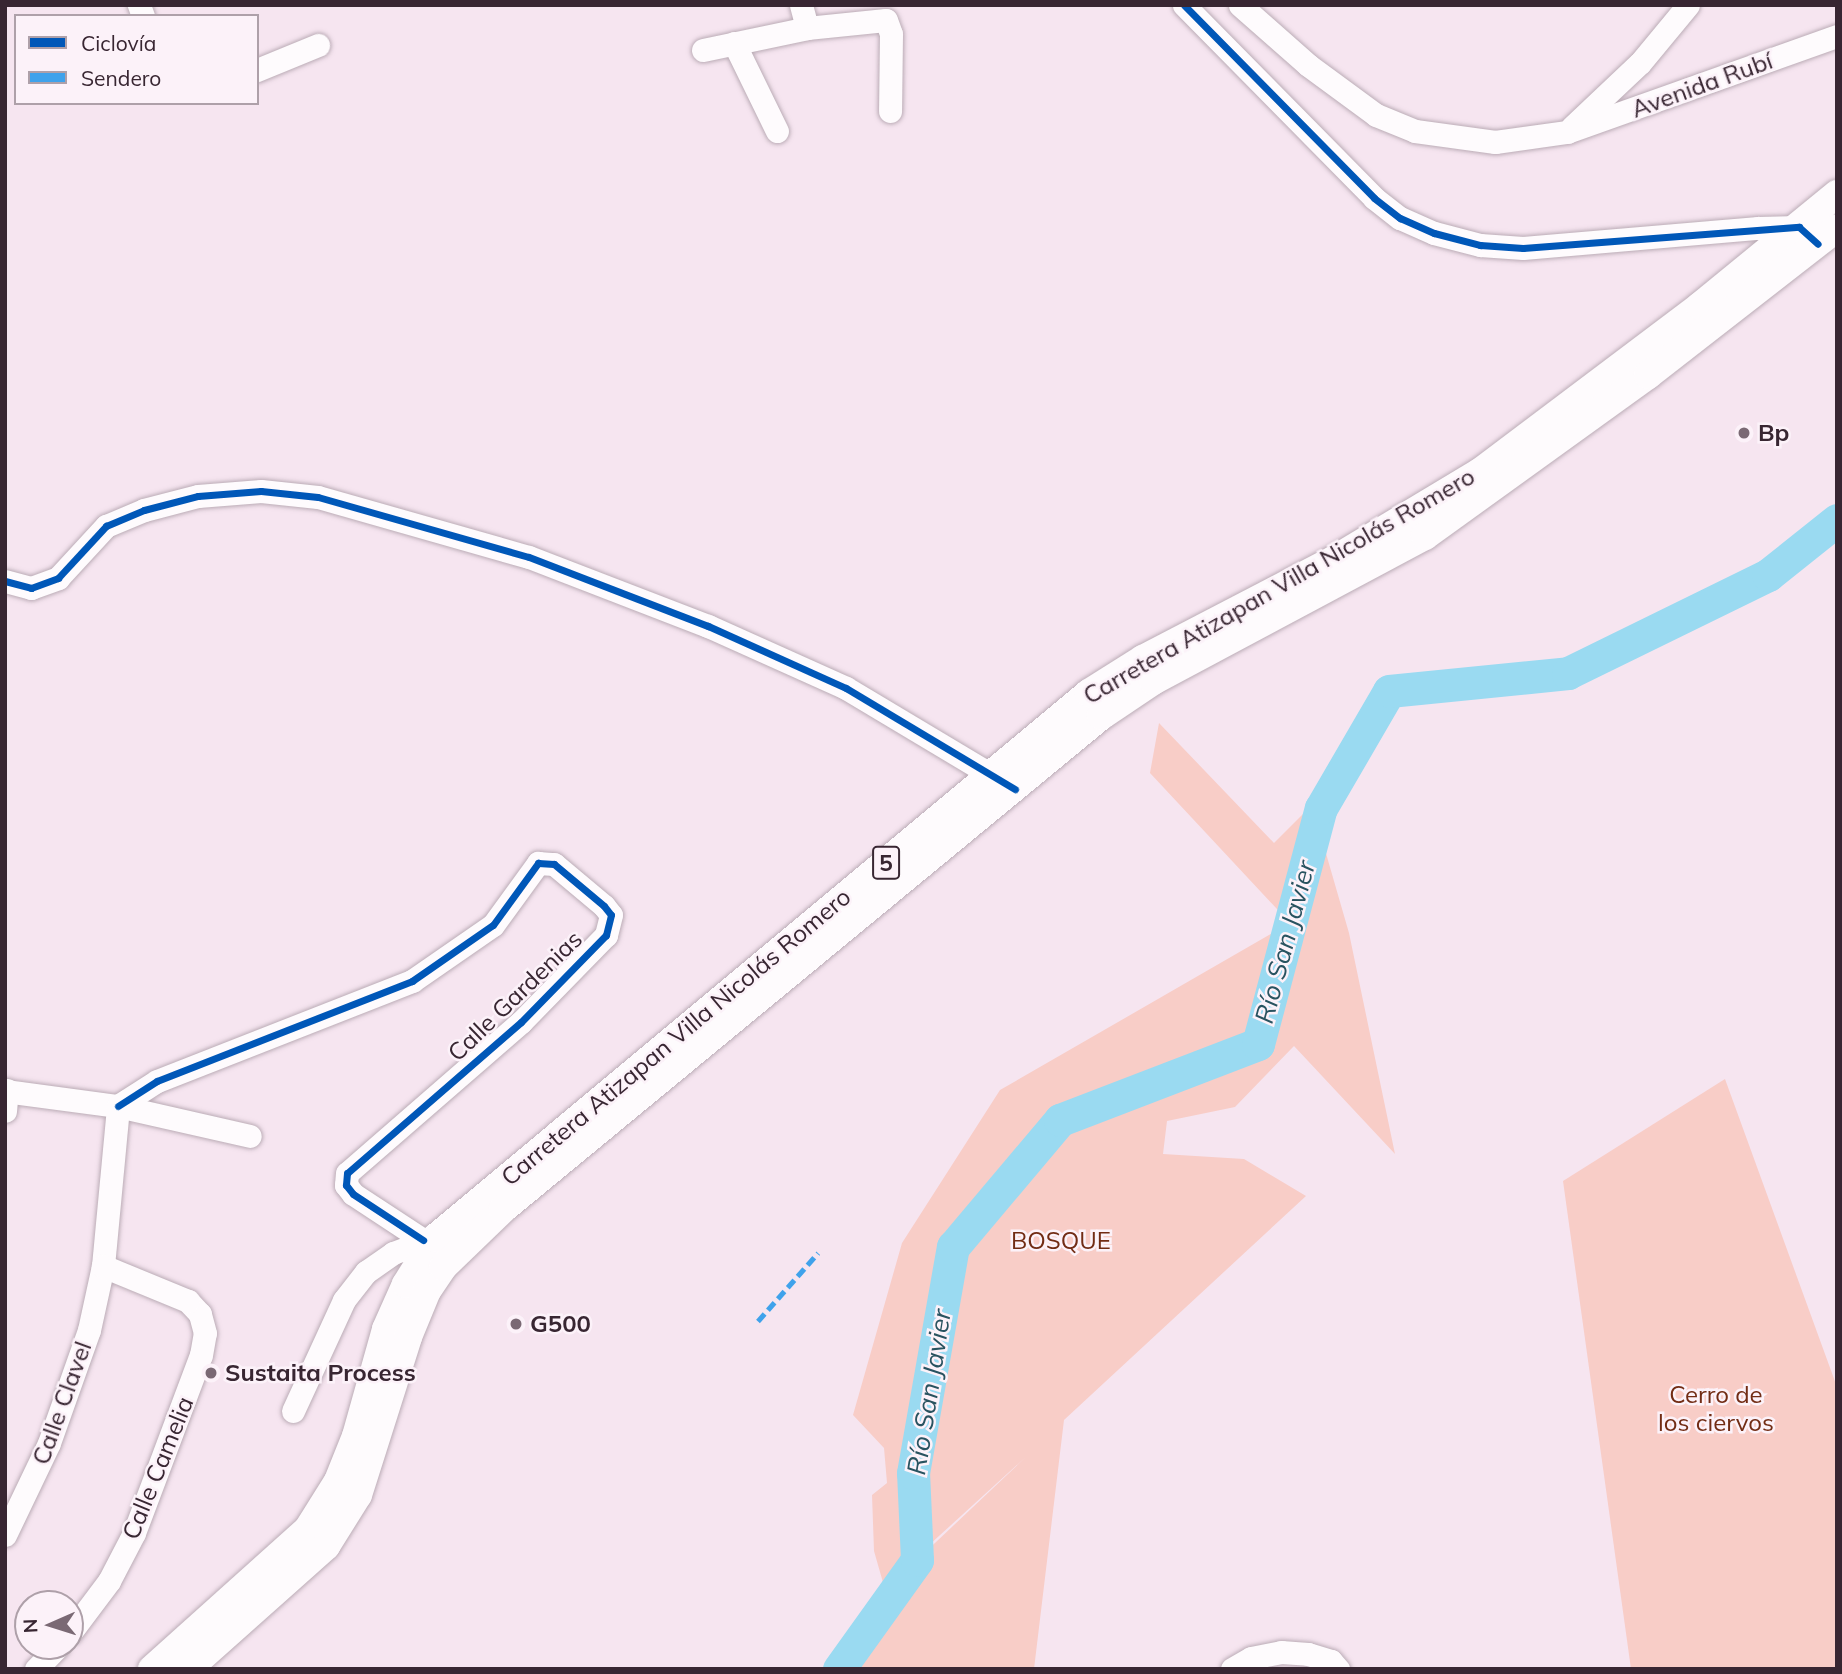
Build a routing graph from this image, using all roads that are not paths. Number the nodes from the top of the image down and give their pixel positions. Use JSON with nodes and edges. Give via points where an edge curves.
{"nodes":[{"id":1,"x":801,"y":5,"type":"edge"},
{"id":2,"x":1184,"y":5,"type":"edge"},
{"id":3,"x":1240,"y":5,"type":"edge"},
{"id":4,"x":1688,"y":5,"type":"edge"},
{"id":5,"x":807,"y":28,"type":"junction"},
{"id":6,"x":1837,"y":36,"type":"edge"},
{"id":7,"x":734,"y":43,"type":"junction"},
{"id":8,"x":318,"y":45,"type":"dead end"},
{"id":9,"x":703,"y":50,"type":"dead end"},
{"id":10,"x":259,"y":69,"type":"edge"},
{"id":11,"x":890,"y":111,"type":"dead end"},
{"id":12,"x":777,"y":131,"type":"dead end"},
{"id":13,"x":1567,"y":132,"type":"junction"},
{"id":14,"x":1837,"y":194,"type":"edge"},
{"id":15,"x":1818,"y":233,"type":"edge"},
{"id":16,"x":5,"y":581,"type":"edge"},
{"id":17,"x":1003,"y":782,"type":"junction"},
{"id":18,"x":6,"y":1097,"type":"edge"},
{"id":19,"x":118,"y":1106,"type":"junction"},
{"id":20,"x":250,"y":1136,"type":"dead end"},
{"id":21,"x":429,"y":1239,"type":"junction"},
{"id":22,"x":103,"y":1266,"type":"junction"},
{"id":23,"x":293,"y":1411,"type":"dead end"},
{"id":24,"x":5,"y":1535,"type":"edge"},
{"id":25,"x":84,"y":1614,"type":"edge"},
{"id":26,"x":152,"y":1669,"type":"edge"},
{"id":27,"x":188,"y":1669,"type":"edge"},
{"id":28,"x":1232,"y":1669,"type":"edge"},
{"id":29,"x":1339,"y":1669,"type":"edge"}],
"edges":[{"from":1,"to":5,"type":"street"},
{"from":2,"to":15,"type":"street","via":[[1374,198],[1401,218],[1434,233],[1480,245],[1523,248]]},
{"from":3,"to":13,"type":"street","name":"Avenida Rubí","via":[[1347,96],[1376,115],[1415,131],[1495,142]]},
{"from":4,"to":13,"type":"street","via":[[1640,63]]},
{"from":5,"to":7,"type":"street"},
{"from":5,"to":11,"type":"street","via":[[886,20],[891,34]]},
{"from":6,"to":13,"type":"street","name":"Avenida Rubí"},
{"from":7,"to":9,"type":"street"},
{"from":7,"to":12,"type":"street"},
{"from":8,"to":10,"type":"street"},
{"from":14,"to":15,"type":"main road","number":"5"},
{"from":15,"to":17,"type":"main road","name":"Carretera Atizapan Villa Nicolás Romero","number":"5","via":[[1480,472],[1335,559],[1143,659],[1089,693]]},
{"from":16,"to":17,"type":"street","via":[[31,588],[58,578],[106,526],[198,496],[261,491],[318,497],[529,557],[708,626],[846,688]]},
{"from":17,"to":21,"type":"main road","name":"Carretera Atizapan Villa Nicolás Romero","number":"5"},
{"from":17,"to":27,"type":"main road","name":"Carretera Atizapan Villa Nicolás Romero","number":"5","via":[[503,1209],[443,1266],[408,1337],[358,1495],[326,1546]]},
{"from":18,"to":19,"type":"street"},
{"from":19,"to":20,"type":"street"},
{"from":19,"to":21,"type":"street","name":"Calle Gardenias","via":[[157,1081],[412,981],[493,925],[538,863],[554,864],[611,915],[606,935],[521,1022],[347,1173],[346,1185]]},
{"from":19,"to":22,"type":"street","name":"Calle Clavel"},
{"from":21,"to":23,"type":"street","via":[[393,1253],[366,1272],[344,1300]]},
{"from":21,"to":26,"type":"main road","name":"Carretera Atizapan Villa Nicolás Romero","number":"5","via":[[386,1329],[356,1436],[338,1481],[309,1530]]},
{"from":22,"to":24,"type":"street","name":"Calle Clavel","via":[[73,1382],[29,1491]]},
{"from":22,"to":25,"type":"street","name":"Calle Camelia","via":[[188,1301],[200,1314],[205,1333],[201,1355],[134,1533],[109,1581]]},
{"from":28,"to":29,"type":"street","via":[[1251,1658],[1281,1652],[1308,1654],[1331,1661]]}]}
